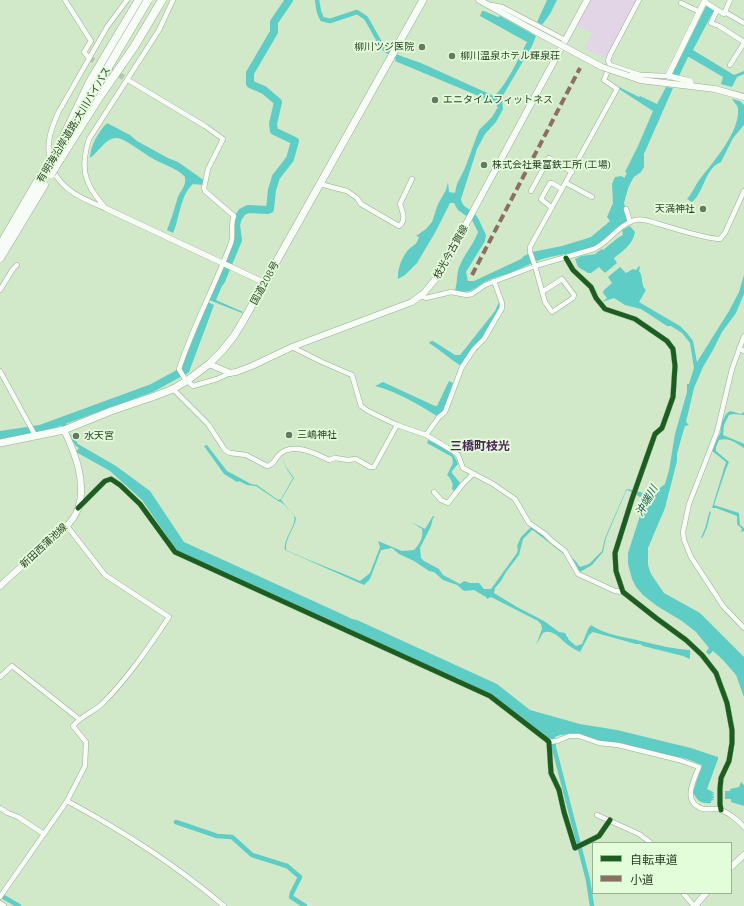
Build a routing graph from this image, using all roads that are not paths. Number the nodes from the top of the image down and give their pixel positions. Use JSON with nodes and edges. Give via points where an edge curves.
{"nodes":[{"id":1,"x":65,"y":0,"type":"edge"},
{"id":2,"x":127,"y":0,"type":"edge"},
{"id":3,"x":139,"y":0,"type":"edge"},
{"id":4,"x":146,"y":0,"type":"edge"},
{"id":5,"x":162,"y":0,"type":"edge"},
{"id":6,"x":173,"y":0,"type":"edge"},
{"id":7,"x":423,"y":0,"type":"edge"},
{"id":8,"x":479,"y":0,"type":"edge"},
{"id":9,"x":587,"y":0,"type":"edge"},
{"id":10,"x":639,"y":0,"type":"edge"},
{"id":11,"x":730,"y":0,"type":"edge"},
{"id":12,"x":705,"y":1,"type":"edge"},
{"id":13,"x":681,"y":3,"type":"dead end"},
{"id":14,"x":716,"y":9,"type":"junction"},
{"id":15,"x":700,"y":12,"type":"junction"},
{"id":16,"x":725,"y":12,"type":"junction"},
{"id":17,"x":744,"y":23,"type":"edge"},
{"id":18,"x":534,"y":27,"type":"junction"},
{"id":19,"x":565,"y":40,"type":"junction"},
{"id":20,"x":744,"y":42,"type":"edge"},
{"id":21,"x":89,"y":58,"type":"junction"},
{"id":22,"x":610,"y":65,"type":"junction"},
{"id":23,"x":730,"y":65,"type":"dead end"},
{"id":24,"x":669,"y":77,"type":"junction"},
{"id":25,"x":128,"y":80,"type":"junction"},
{"id":26,"x":692,"y":86,"type":"junction"},
{"id":27,"x":744,"y":97,"type":"edge"},
{"id":28,"x":62,"y":140,"type":"junction"},
{"id":29,"x":572,"y":172,"type":"junction"},
{"id":30,"x":412,"y":179,"type":"dead end"},
{"id":31,"x":41,"y":182,"type":"junction"},
{"id":32,"x":566,"y":183,"type":"junction"},
{"id":33,"x":320,"y":184,"type":"junction"},
{"id":34,"x":562,"y":189,"type":"junction"},
{"id":35,"x":531,"y":191,"type":"dead end"},
{"id":36,"x":744,"y":191,"type":"edge"},
{"id":37,"x":592,"y":197,"type":"dead end"},
{"id":38,"x":552,"y":208,"type":"junction"},
{"id":39,"x":107,"y":209,"type":"junction"},
{"id":40,"x":626,"y":209,"type":"dead end"},
{"id":41,"x":630,"y":222,"type":"junction"},
{"id":42,"x":0,"y":246,"type":"edge"},
{"id":43,"x":0,"y":250,"type":"edge"},
{"id":44,"x":0,"y":258,"type":"edge"},
{"id":45,"x":566,"y":258,"type":"junction"},
{"id":46,"x":222,"y":263,"type":"junction"},
{"id":47,"x":17,"y":265,"type":"dead end"},
{"id":48,"x":535,"y":266,"type":"junction"},
{"id":49,"x":494,"y":281,"type":"junction"},
{"id":50,"x":265,"y":283,"type":"junction"},
{"id":51,"x":0,"y":290,"type":"edge"},
{"id":52,"x":542,"y":292,"type":"junction"},
{"id":53,"x":421,"y":296,"type":"junction"},
{"id":54,"x":744,"y":336,"type":"edge"},
{"id":55,"x":292,"y":347,"type":"junction"},
{"id":56,"x":739,"y":348,"type":"junction"},
{"id":57,"x":744,"y":351,"type":"edge"},
{"id":58,"x":209,"y":364,"type":"junction"},
{"id":59,"x":0,"y":371,"type":"edge"},
{"id":60,"x":230,"y":373,"type":"junction"},
{"id":61,"x":187,"y":380,"type":"junction"},
{"id":62,"x":172,"y":389,"type":"junction"},
{"id":63,"x":397,"y":425,"type":"junction"},
{"id":64,"x":64,"y":430,"type":"junction"},
{"id":65,"x":426,"y":435,"type":"junction"},
{"id":66,"x":34,"y":436,"type":"junction"},
{"id":67,"x":0,"y":442,"type":"edge"},
{"id":68,"x":473,"y":474,"type":"junction"},
{"id":69,"x":434,"y":492,"type":"dead end"},
{"id":70,"x":78,"y":508,"type":"junction"},
{"id":71,"x":67,"y":526,"type":"junction"},
{"id":72,"x":0,"y":586,"type":"edge"},
{"id":73,"x":623,"y":592,"type":"junction"},
{"id":74,"x":744,"y":628,"type":"edge"},
{"id":75,"x":0,"y":677,"type":"edge"},
{"id":76,"x":79,"y":719,"type":"junction"},
{"id":77,"x":550,"y":742,"type":"junction"},
{"id":78,"x":67,"y":801,"type":"junction"},
{"id":79,"x":0,"y":808,"type":"edge"},
{"id":80,"x":721,"y":810,"type":"junction"},
{"id":81,"x":597,"y":814,"type":"dead end"},
{"id":82,"x":610,"y":820,"type":"junction"},
{"id":83,"x":744,"y":827,"type":"edge"},
{"id":84,"x":44,"y":834,"type":"junction"},
{"id":85,"x":650,"y":842,"type":"edge"},
{"id":86,"x":744,"y":855,"type":"edge"},
{"id":87,"x":732,"y":866,"type":"edge"},
{"id":88,"x":684,"y":894,"type":"edge"},
{"id":89,"x":705,"y":894,"type":"edge"},
{"id":90,"x":0,"y":897,"type":"edge"},
{"id":91,"x":0,"y":904,"type":"edge"},
{"id":92,"x":3,"y":906,"type":"edge"},
{"id":93,"x":224,"y":906,"type":"edge"},
{"id":94,"x":694,"y":906,"type":"edge"}],
"edges":[{"from":1,"to":21,"type":"street","via":[[91,41],[84,52]]},
{"from":2,"to":21,"type":"street"},
{"from":3,"to":28,"type":"highway","via":[[91,80]]},
{"from":4,"to":28,"type":"highway","name":"有明海沿岸道路;大川バイパス"},
{"from":4,"to":31,"type":"highway","name":"有明海沿岸道路;大川バイパス","bridge":true},
{"from":5,"to":31,"type":"highway","bridge":true,"via":[[60,159]]},
{"from":6,"to":25,"type":"street","via":[[159,30]]},
{"from":7,"to":33,"type":"highway","name":"国道208号"},
{"from":8,"to":18,"type":"main road"},
{"from":9,"to":19,"type":"main road","name":"枝光今古賀線"},
{"from":10,"to":22,"type":"street","via":[[610,55]]},
{"from":11,"to":16,"type":"street"},
{"from":12,"to":14,"type":"street"},
{"from":12,"to":15,"type":"street"},
{"from":13,"to":15,"type":"street"},
{"from":14,"to":16,"type":"street","via":[[724,14]]},
{"from":14,"to":20,"type":"street","via":[[711,22]]},
{"from":15,"to":24,"type":"street"},
{"from":16,"to":17,"type":"street"},
{"from":18,"to":19,"type":"street","via":[[542,28]]},
{"from":18,"to":26,"type":"main road","bridge":true,"via":[[602,67],[640,80]]},
{"from":19,"to":53,"type":"main road","name":"枝光今古賀線","via":[[438,276]]},
{"from":20,"to":23,"type":"street"},
{"from":21,"to":39,"type":"street","via":[[52,127],[48,155],[59,182],[79,196]]},
{"from":22,"to":24,"type":"street","via":[[640,75]]},
{"from":22,"to":29,"type":"street","via":[[604,80],[617,89]]},
{"from":24,"to":26,"type":"street","via":[[690,81]]},
{"from":25,"to":39,"type":"street","via":[[89,139],[84,153],[84,170],[88,184]]},
{"from":25,"to":46,"type":"street","via":[[223,139],[208,169],[204,188],[234,216],[231,226],[232,241]]},
{"from":26,"to":27,"type":"main road"},
{"from":28,"to":31,"type":"highway","name":"有明海沿岸道路;大川バイパス","bridge":true},
{"from":29,"to":32,"type":"street"},
{"from":29,"to":35,"type":"street","via":[[549,158]]},
{"from":30,"to":33,"type":"street","via":[[400,204],[403,220],[399,226],[361,204],[346,191]]},
{"from":31,"to":42,"type":"highway","name":"有明海沿岸道路;大川バイパス"},
{"from":31,"to":43,"type":"highway","name":"有明海沿岸道路;大川バイパス"},
{"from":31,"to":44,"type":"highway"},
{"from":32,"to":34,"type":"street"},
{"from":32,"to":37,"type":"street"},
{"from":33,"to":50,"type":"highway","name":"国道208号"},
{"from":34,"to":38,"type":"street"},
{"from":34,"to":38,"type":"street","via":[[550,183],[541,199]]},
{"from":36,"to":41,"type":"street","via":[[725,234],[720,239],[645,220]]},
{"from":38,"to":48,"type":"street","via":[[530,247]]},
{"from":39,"to":46,"type":"street"},
{"from":40,"to":41,"type":"street"},
{"from":41,"to":45,"type":"street","via":[[601,246]]},
{"from":45,"to":48,"type":"street"},
{"from":45,"to":73,"type":"street","via":[[573,270],[591,287],[605,309],[634,320],[667,341],[673,349],[673,397],[662,428],[655,434],[615,553],[616,571]]},
{"from":46,"to":50,"type":"street"},
{"from":46,"to":61,"type":"street","via":[[179,369]]},
{"from":47,"to":51,"type":"street"},
{"from":48,"to":49,"type":"street"},
{"from":48,"to":52,"type":"street"},
{"from":49,"to":53,"type":"street","via":[[467,295],[451,292],[426,298]]},
{"from":49,"to":65,"type":"street","via":[[502,308],[484,339],[462,367],[445,412]]},
{"from":50,"to":58,"type":"highway","name":"国道208号","via":[[234,336]]},
{"from":52,"to":52,"type":"street","via":[[562,279],[574,295],[552,312]]},
{"from":53,"to":55,"type":"main road","name":"枝光今古賀線","via":[[402,306]]},
{"from":54,"to":56,"type":"street"},
{"from":55,"to":60,"type":"main road","name":"枝光今古賀線","via":[[252,366]]},
{"from":55,"to":63,"type":"street","via":[[352,375],[361,406]]},
{"from":56,"to":57,"type":"street"},
{"from":56,"to":74,"type":"street","via":[[717,432],[689,504],[683,532],[691,557],[723,606]]},
{"from":58,"to":60,"type":"main road"},
{"from":58,"to":61,"type":"highway","name":"国道208号"},
{"from":59,"to":66,"type":"street"},
{"from":60,"to":61,"type":"street","via":[[193,386]]},
{"from":61,"to":62,"type":"highway","name":"国道208号"},
{"from":62,"to":63,"type":"street","via":[[208,424],[225,450],[246,455],[266,466],[272,465],[280,454],[295,448],[329,460],[356,459],[374,467]]},
{"from":62,"to":64,"type":"highway","name":"国道208号"},
{"from":63,"to":65,"type":"street"},
{"from":64,"to":66,"type":"highway","name":"国道208号"},
{"from":64,"to":70,"type":"main road","name":"新田西蒲池線","via":[[77,463],[80,485]]},
{"from":65,"to":68,"type":"street","via":[[458,455],[463,468]]},
{"from":66,"to":67,"type":"highway","name":"国道208号"},
{"from":68,"to":69,"type":"street","via":[[448,503]]},
{"from":68,"to":73,"type":"street","via":[[515,499],[529,523],[566,551],[578,574],[615,591]]},
{"from":70,"to":71,"type":"main road","name":"新田西蒲池線"},
{"from":70,"to":77,"type":"street","via":[[105,481],[111,479],[140,504],[175,552],[490,696]]},
{"from":71,"to":72,"type":"main road","name":"新田西蒲池線"},
{"from":71,"to":76,"type":"street","via":[[105,575],[169,617],[140,661],[106,700]]},
{"from":73,"to":80,"type":"street","via":[[686,640],[716,673],[727,703],[732,730],[729,761],[721,778]]},
{"from":75,"to":76,"type":"street","via":[[12,666]]},
{"from":76,"to":78,"type":"street","via":[[73,726],[86,742],[85,766]]},
{"from":77,"to":80,"type":"street","via":[[569,736],[579,736],[699,766],[690,790],[691,798],[702,809]]},
{"from":77,"to":82,"type":"street","via":[[551,773],[559,790],[575,848],[599,836]]},
{"from":78,"to":84,"type":"street"},
{"from":78,"to":93,"type":"street","via":[[159,856]]},
{"from":79,"to":84,"type":"street"},
{"from":80,"to":83,"type":"street"},
{"from":81,"to":82,"type":"street"},
{"from":82,"to":85,"type":"street"},
{"from":84,"to":90,"type":"street"},
{"from":86,"to":87,"type":"main road"},
{"from":88,"to":94,"type":"street"},
{"from":89,"to":94,"type":"main road"},
{"from":91,"to":92,"type":"main road"}]}
